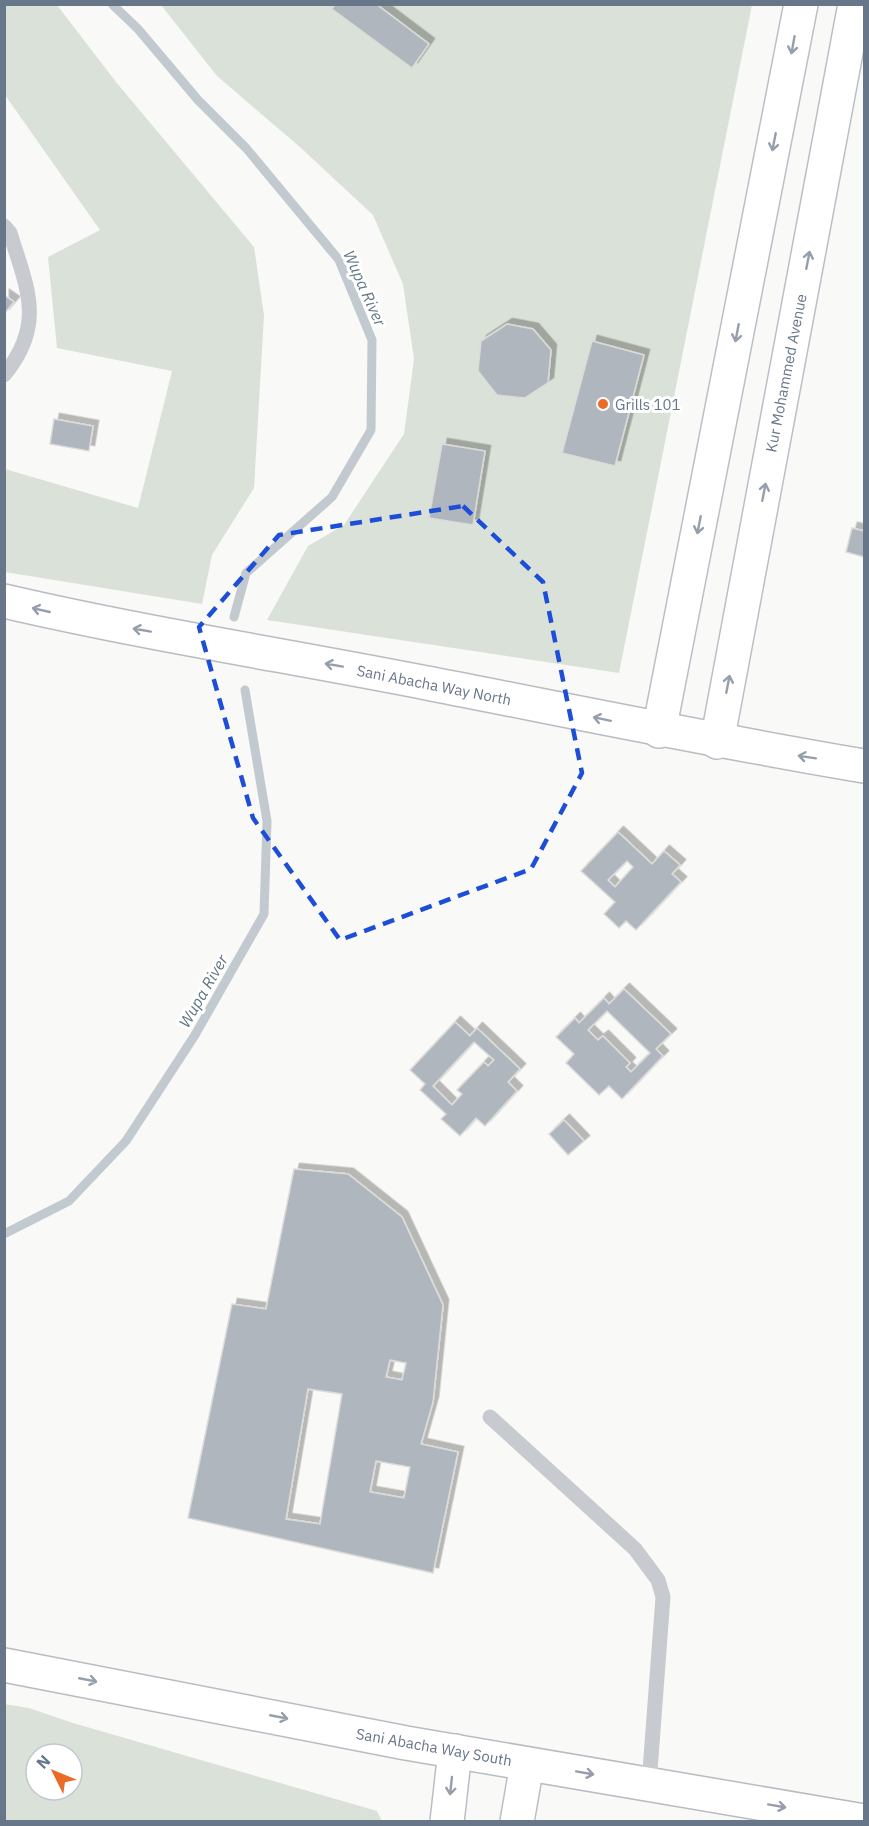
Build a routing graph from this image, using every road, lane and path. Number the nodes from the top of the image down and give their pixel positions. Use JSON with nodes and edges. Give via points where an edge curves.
{"nodes":[{"id":1,"x":801,"y":4,"type":"edge"},
{"id":2,"x":855,"y":4,"type":"edge"},
{"id":3,"x":4,"y":226,"type":"edge"},
{"id":4,"x":4,"y":375,"type":"edge"},
{"id":5,"x":4,"y":601,"type":"edge"},
{"id":6,"x":659,"y":731,"type":"junction"},
{"id":7,"x":717,"y":742,"type":"junction"},
{"id":8,"x":864,"y":766,"type":"edge"},
{"id":9,"x":489,"y":1417,"type":"dead end"},
{"id":10,"x":17,"y":1667,"type":"edge"},
{"id":11,"x":455,"y":1751,"type":"junction"},
{"id":12,"x":527,"y":1764,"type":"junction"},
{"id":13,"x":649,"y":1784,"type":"junction"},
{"id":14,"x":447,"y":1821,"type":"edge"},
{"id":15,"x":518,"y":1821,"type":"edge"},
{"id":16,"x":864,"y":1821,"type":"edge"}],
"edges":[{"from":1,"to":6,"type":"main road","one_way":true},
{"from":7,"to":2,"type":"main road","name":"Kur Mohammed Avenue","one_way":true},
{"from":3,"to":4,"type":"lane","via":[[10,233],[31,301],[27,336],[17,360]]},
{"from":6,"to":5,"type":"main road","name":"Sani Abacha Way North","one_way":true},
{"from":6,"to":7,"type":"main road","name":"Sani Abacha Way North"},
{"from":8,"to":7,"type":"main road","name":"Sani Abacha Way North","one_way":true},
{"from":9,"to":13,"type":"lane","via":[[635,1550],[658,1580],[663,1597]]},
{"from":10,"to":11,"type":"main road","name":"Sani Abacha Way South","one_way":true},
{"from":11,"to":12,"type":"main road","name":"Sani Abacha Way South"},
{"from":11,"to":14,"type":"main road","one_way":true},
{"from":12,"to":13,"type":"main road","name":"Sani Abacha Way South","one_way":true},
{"from":12,"to":15,"type":"main road"},
{"from":13,"to":16,"type":"main road","name":"Sani Abacha Way South","one_way":true}]}
